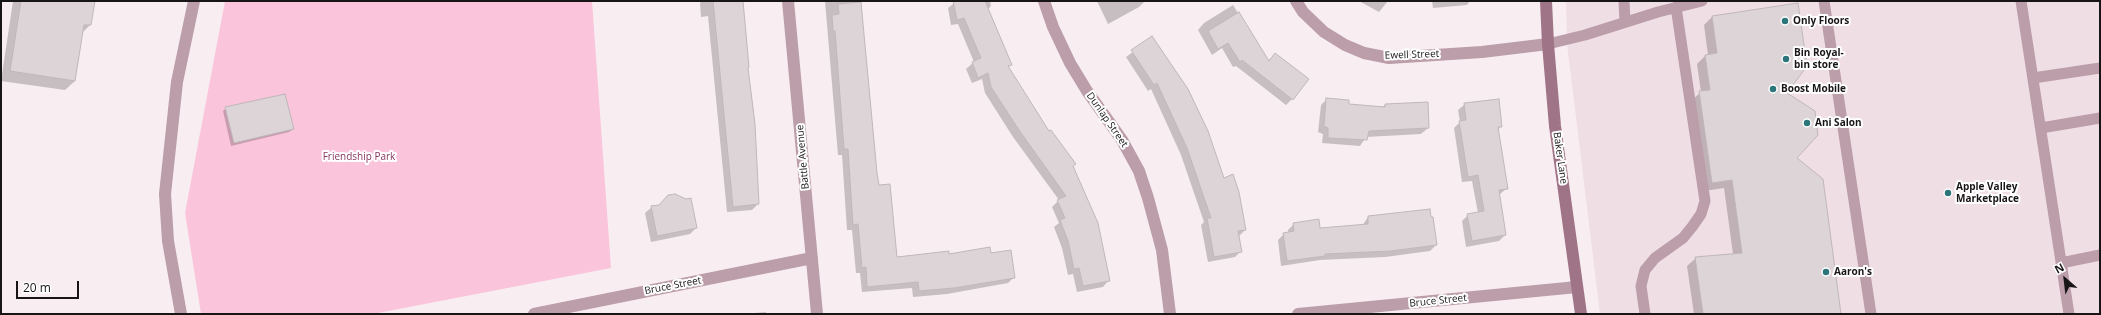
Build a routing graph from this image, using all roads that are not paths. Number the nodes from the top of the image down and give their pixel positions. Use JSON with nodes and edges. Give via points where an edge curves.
{"nodes":[{"id":1,"x":194,"y":1,"type":"edge"},
{"id":2,"x":788,"y":1,"type":"edge"},
{"id":3,"x":1044,"y":1,"type":"edge"},
{"id":4,"x":1296,"y":1,"type":"edge"},
{"id":5,"x":1546,"y":1,"type":"edge"},
{"id":6,"x":1624,"y":1,"type":"edge"},
{"id":7,"x":1702,"y":1,"type":"edge"},
{"id":8,"x":1824,"y":1,"type":"edge"},
{"id":9,"x":2021,"y":1,"type":"edge"},
{"id":10,"x":1676,"y":7,"type":"junction"},
{"id":11,"x":1625,"y":22,"type":"junction"},
{"id":12,"x":1548,"y":44,"type":"junction"},
{"id":13,"x":2100,"y":68,"type":"edge"},
{"id":14,"x":2033,"y":78,"type":"junction"},
{"id":15,"x":2100,"y":118,"type":"edge"},
{"id":16,"x":2041,"y":128,"type":"junction"},
{"id":17,"x":2100,"y":256,"type":"edge"},
{"id":18,"x":812,"y":258,"type":"junction"},
{"id":19,"x":2061,"y":263,"type":"junction"},
{"id":20,"x":1577,"y":287,"type":"junction"},
{"id":21,"x":181,"y":314,"type":"edge"},
{"id":22,"x":534,"y":314,"type":"edge"},
{"id":23,"x":817,"y":314,"type":"edge"},
{"id":24,"x":1170,"y":314,"type":"edge"},
{"id":25,"x":1298,"y":314,"type":"edge"},
{"id":26,"x":1581,"y":314,"type":"edge"},
{"id":27,"x":1645,"y":314,"type":"edge"},
{"id":28,"x":1871,"y":314,"type":"edge"},
{"id":29,"x":2069,"y":314,"type":"edge"}],
"edges":[{"from":1,"to":21,"type":"street","via":[[177,82],[165,194],[168,241]]},
{"from":2,"to":18,"type":"street","name":"Battle Avenue"},
{"from":3,"to":24,"type":"street","name":"Dunlap Street","via":[[1070,63],[1122,140],[1139,171],[1162,250]]},
{"from":4,"to":12,"type":"street","name":"Ewell Street","via":[[1303,12],[1324,32],[1345,45],[1364,53],[1389,58],[1482,52]]},
{"from":5,"to":12,"type":"street","name":"Baker Lane"},
{"from":6,"to":11,"type":"lane"},
{"from":7,"to":10,"type":"lane"},
{"from":8,"to":28,"type":"lane"},
{"from":9,"to":14,"type":"lane"},
{"from":10,"to":11,"type":"lane"},
{"from":10,"to":27,"type":"lane","via":[[1705,201],[1701,214],[1683,238],[1655,258],[1645,270],[1641,286]]},
{"from":11,"to":12,"type":"lane"},
{"from":12,"to":20,"type":"street","name":"Baker Lane","via":[[1555,126]]},
{"from":13,"to":14,"type":"lane"},
{"from":14,"to":16,"type":"lane"},
{"from":15,"to":16,"type":"lane"},
{"from":16,"to":19,"type":"lane"},
{"from":17,"to":19,"type":"lane"},
{"from":18,"to":22,"type":"street","name":"Bruce Street"},
{"from":18,"to":23,"type":"street","name":"Battle Avenue"},
{"from":19,"to":29,"type":"lane"},
{"from":20,"to":25,"type":"street","name":"Bruce Street"},
{"from":20,"to":26,"type":"street","name":"Baker Lane"}]}
